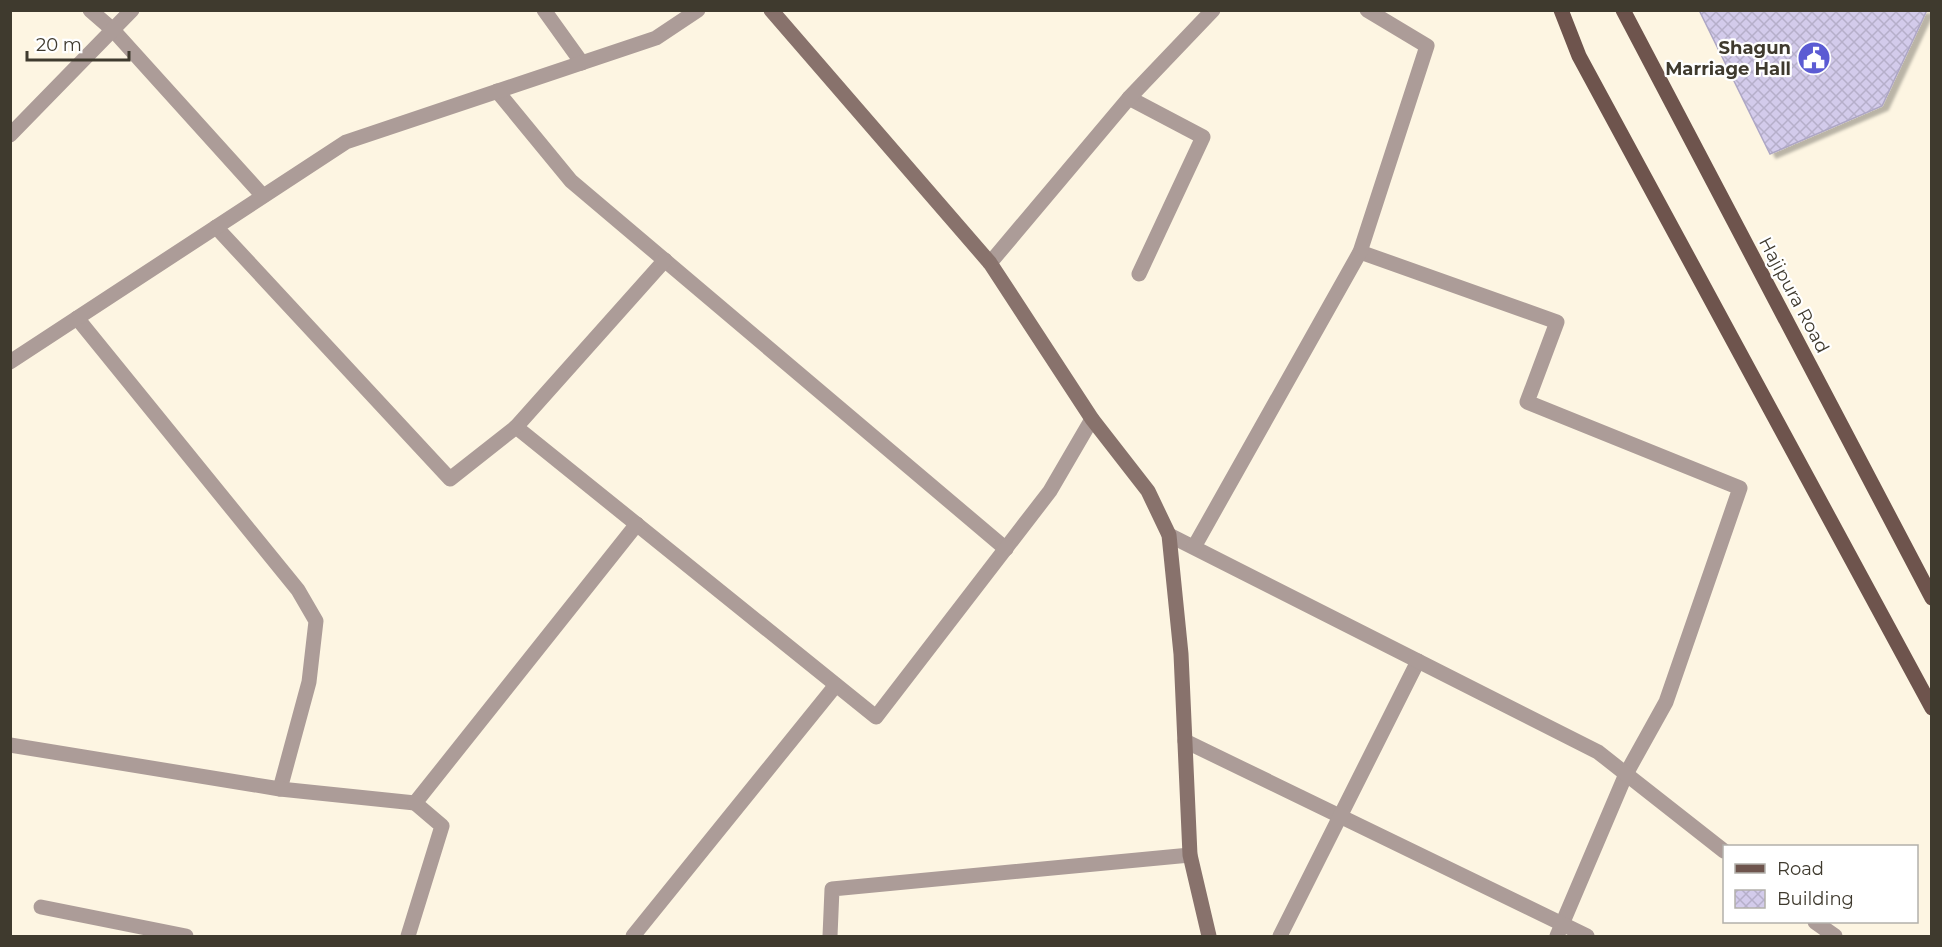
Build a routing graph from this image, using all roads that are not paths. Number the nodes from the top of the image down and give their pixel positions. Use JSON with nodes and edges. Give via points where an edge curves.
{"nodes":[{"id":1,"x":90,"y":10,"type":"edge"},
{"id":2,"x":132,"y":10,"type":"edge"},
{"id":3,"x":543,"y":10,"type":"edge"},
{"id":4,"x":698,"y":10,"type":"edge"},
{"id":5,"x":771,"y":10,"type":"edge"},
{"id":6,"x":1213,"y":10,"type":"edge"},
{"id":7,"x":1367,"y":10,"type":"edge"},
{"id":8,"x":1561,"y":10,"type":"edge"},
{"id":9,"x":1623,"y":10,"type":"edge"},
{"id":10,"x":113,"y":30,"type":"junction"},
{"id":11,"x":582,"y":63,"type":"junction"},
{"id":12,"x":497,"y":91,"type":"junction"},
{"id":13,"x":1129,"y":98,"type":"junction"},
{"id":14,"x":10,"y":135,"type":"edge"},
{"id":15,"x":263,"y":196,"type":"junction"},
{"id":16,"x":216,"y":227,"type":"junction"},
{"id":17,"x":1360,"y":252,"type":"junction"},
{"id":18,"x":665,"y":260,"type":"junction"},
{"id":19,"x":990,"y":263,"type":"junction"},
{"id":20,"x":1139,"y":274,"type":"dead end"},
{"id":21,"x":77,"y":318,"type":"junction"},
{"id":22,"x":10,"y":362,"type":"edge"},
{"id":23,"x":1092,"y":419,"type":"junction"},
{"id":24,"x":516,"y":427,"type":"junction"},
{"id":25,"x":637,"y":524,"type":"junction"},
{"id":26,"x":1169,"y":536,"type":"junction"},
{"id":27,"x":1194,"y":548,"type":"junction"},
{"id":28,"x":1006,"y":549,"type":"junction"},
{"id":29,"x":1932,"y":598,"type":"edge"},
{"id":30,"x":1418,"y":661,"type":"junction"},
{"id":31,"x":836,"y":685,"type":"junction"},
{"id":32,"x":1932,"y":708,"type":"edge"},
{"id":33,"x":1185,"y":741,"type":"junction"},
{"id":34,"x":10,"y":745,"type":"edge"},
{"id":35,"x":1626,"y":774,"type":"junction"},
{"id":36,"x":280,"y":789,"type":"junction"},
{"id":37,"x":416,"y":803,"type":"junction"},
{"id":38,"x":1340,"y":816,"type":"junction"},
{"id":39,"x":1723,"y":849,"type":"edge"},
{"id":40,"x":1190,"y":855,"type":"junction"},
{"id":41,"x":41,"y":907,"type":"dead end"},
{"id":42,"x":1560,"y":931,"type":"edge"},
{"id":43,"x":186,"y":936,"type":"edge"},
{"id":44,"x":408,"y":936,"type":"edge"},
{"id":45,"x":633,"y":936,"type":"edge"},
{"id":46,"x":830,"y":936,"type":"edge"},
{"id":47,"x":1209,"y":936,"type":"edge"},
{"id":48,"x":1280,"y":936,"type":"edge"},
{"id":49,"x":1587,"y":936,"type":"edge"}],
"edges":[{"from":1,"to":10,"type":"street"},
{"from":2,"to":10,"type":"street"},
{"from":3,"to":11,"type":"street"},
{"from":4,"to":11,"type":"street","via":[[656,38]]},
{"from":5,"to":19,"type":"street"},
{"from":6,"to":13,"type":"street"},
{"from":7,"to":17,"type":"street","via":[[1427,46]]},
{"from":8,"to":32,"type":"main road","via":[[1579,56]]},
{"from":9,"to":29,"type":"main road","name":"Hajipura Road"},
{"from":10,"to":14,"type":"street"},
{"from":10,"to":15,"type":"street"},
{"from":11,"to":12,"type":"street"},
{"from":12,"to":15,"type":"street","via":[[346,142]]},
{"from":12,"to":18,"type":"street","via":[[571,181]]},
{"from":13,"to":19,"type":"street"},
{"from":13,"to":20,"type":"street","via":[[1203,137]]},
{"from":15,"to":16,"type":"street"},
{"from":16,"to":21,"type":"street"},
{"from":16,"to":24,"type":"street","via":[[450,479]]},
{"from":17,"to":27,"type":"street"},
{"from":17,"to":35,"type":"street","via":[[1557,322],[1527,402],[1740,488],[1666,702]]},
{"from":18,"to":24,"type":"street"},
{"from":18,"to":28,"type":"street"},
{"from":19,"to":23,"type":"street"},
{"from":21,"to":22,"type":"street"},
{"from":21,"to":36,"type":"street","via":[[298,591],[316,621],[309,682]]},
{"from":23,"to":26,"type":"street","via":[[1148,491]]},
{"from":23,"to":28,"type":"street","via":[[1050,491]]},
{"from":24,"to":25,"type":"street"},
{"from":25,"to":31,"type":"street"},
{"from":25,"to":37,"type":"street"},
{"from":26,"to":27,"type":"street"},
{"from":26,"to":33,"type":"street"},
{"from":27,"to":30,"type":"street"},
{"from":28,"to":31,"type":"street","via":[[876,717]]},
{"from":30,"to":35,"type":"street","via":[[1598,752]]},
{"from":30,"to":38,"type":"street"},
{"from":31,"to":45,"type":"street"},
{"from":33,"to":38,"type":"street"},
{"from":33,"to":40,"type":"street"},
{"from":34,"to":36,"type":"street"},
{"from":35,"to":39,"type":"street"},
{"from":35,"to":42,"type":"street"},
{"from":36,"to":37,"type":"street"},
{"from":37,"to":44,"type":"street","via":[[442,826]]},
{"from":38,"to":42,"type":"street"},
{"from":38,"to":48,"type":"street"},
{"from":40,"to":46,"type":"street","via":[[832,889]]},
{"from":40,"to":47,"type":"street"},
{"from":41,"to":43,"type":"street"},
{"from":42,"to":49,"type":"street"}]}
